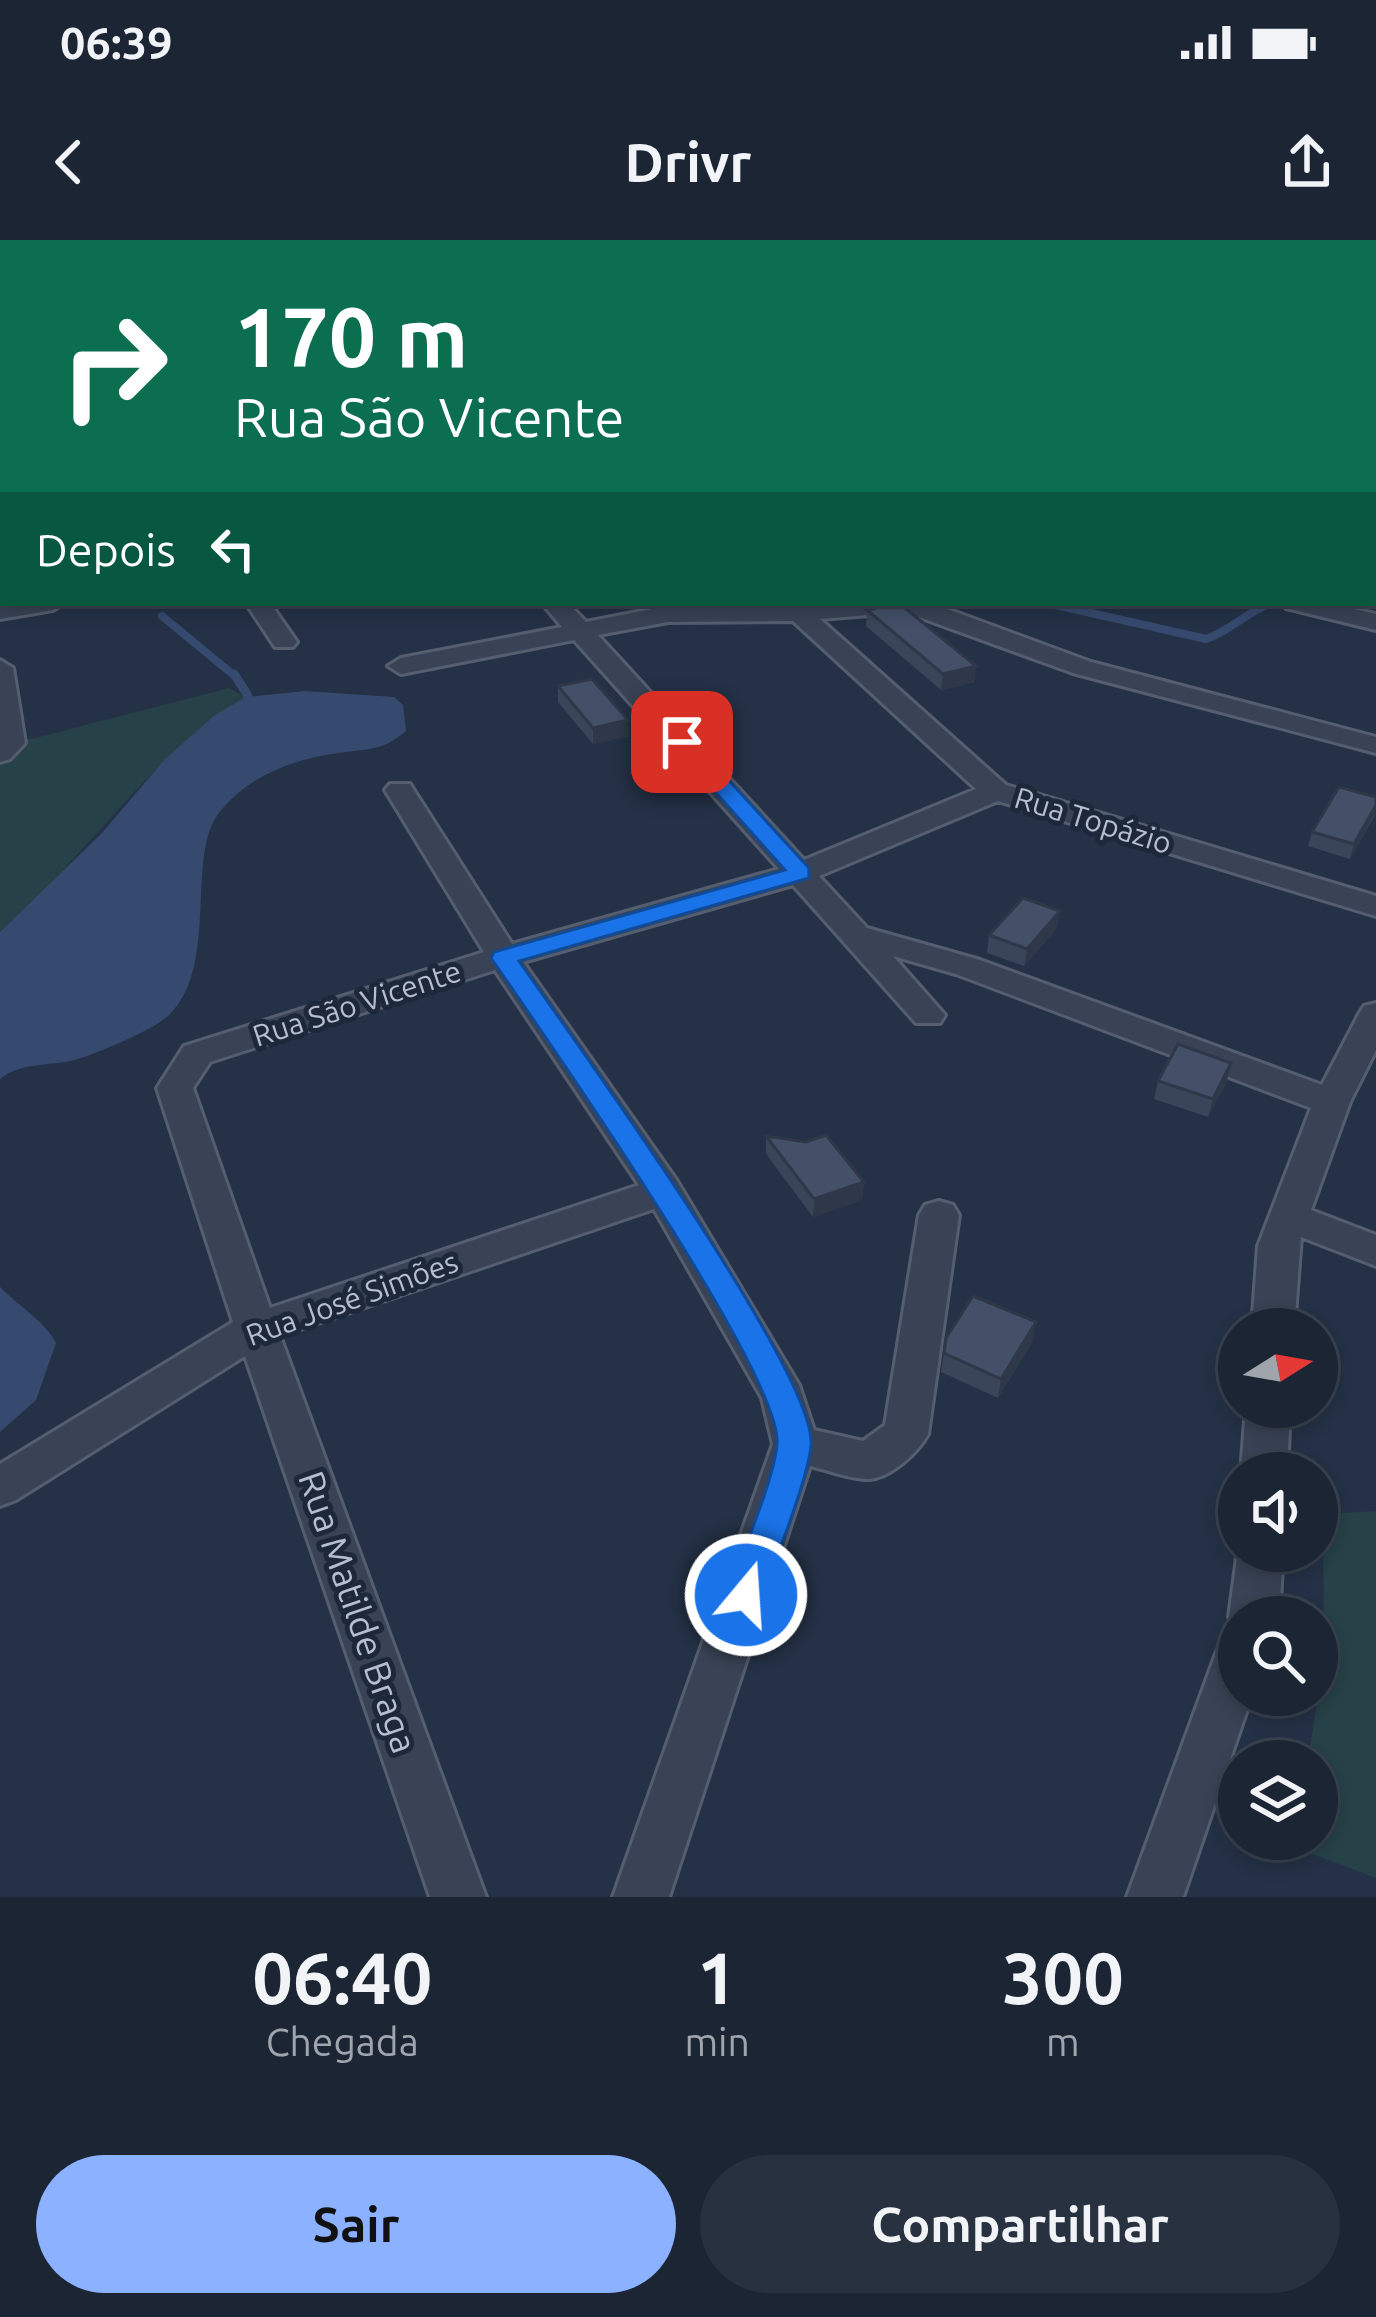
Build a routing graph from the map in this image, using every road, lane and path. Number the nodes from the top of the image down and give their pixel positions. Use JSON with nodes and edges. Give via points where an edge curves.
{"nodes":[{"id":1,"x":33,"y":606,"type":"edge"},
{"id":2,"x":260,"y":606,"type":"edge"},
{"id":3,"x":557,"y":606,"type":"edge"},
{"id":4,"x":892,"y":606,"type":"edge"},
{"id":5,"x":919,"y":606,"type":"edge"},
{"id":6,"x":1308,"y":606,"type":"edge"},
{"id":7,"x":0,"y":611,"type":"edge"},
{"id":8,"x":799,"y":614,"type":"junction"},
{"id":9,"x":1376,"y":622,"type":"edge"},
{"id":10,"x":582,"y":630,"type":"junction"},
{"id":11,"x":284,"y":642,"type":"dead end"},
{"id":12,"x":401,"y":666,"type":"dead end"},
{"id":13,"x":0,"y":668,"type":"edge"},
{"id":14,"x":1376,"y":745,"type":"edge"},
{"id":15,"x":0,"y":753,"type":"edge"},
{"id":16,"x":400,"y":790,"type":"dead end"},
{"id":17,"x":996,"y":791,"type":"junction"},
{"id":18,"x":800,"y":873,"type":"junction"},
{"id":19,"x":1376,"y":906,"type":"edge"},
{"id":20,"x":856,"y":935,"type":"junction"},
{"id":21,"x":503,"y":958,"type":"junction"},
{"id":22,"x":928,"y":1015,"type":"dead end"},
{"id":23,"x":1375,"y":1017,"type":"edge"},
{"id":24,"x":1332,"y":1102,"type":"junction"},
{"id":25,"x":663,"y":1190,"type":"junction"},
{"id":26,"x":939,"y":1215,"type":"dead end"},
{"id":27,"x":1289,"y":1217,"type":"junction"},
{"id":28,"x":1376,"y":1251,"type":"edge"},
{"id":29,"x":1274,"y":1308,"type":"edge"},
{"id":30,"x":257,"y":1328,"type":"junction"},
{"id":31,"x":795,"y":1444,"type":"junction"},
{"id":32,"x":0,"y":1487,"type":"edge"},
{"id":33,"x":1219,"y":1716,"type":"edge"},
{"id":34,"x":458,"y":1897,"type":"edge"},
{"id":35,"x":641,"y":1897,"type":"edge"},
{"id":36,"x":1155,"y":1897,"type":"edge"}],
"edges":[{"from":1,"to":7,"type":"street"},
{"from":2,"to":11,"type":"street"},
{"from":3,"to":10,"type":"street"},
{"from":4,"to":8,"type":"street"},
{"from":5,"to":14,"type":"street","via":[[1082,671]]},
{"from":6,"to":9,"type":"street"},
{"from":8,"to":10,"type":"street","via":[[668,614]]},
{"from":8,"to":17,"type":"street","name":"Rua Topázio"},
{"from":10,"to":12,"type":"street"},
{"from":10,"to":18,"type":"street"},
{"from":13,"to":15,"type":"street","via":[[11,742]]},
{"from":16,"to":21,"type":"street"},
{"from":17,"to":18,"type":"street","name":"Rua São Vicente"},
{"from":17,"to":19,"type":"street","name":"Rua Topázio"},
{"from":18,"to":20,"type":"street"},
{"from":18,"to":21,"type":"street","name":"Rua São Vicente"},
{"from":20,"to":22,"type":"street"},
{"from":20,"to":24,"type":"street","via":[[968,967]]},
{"from":21,"to":25,"type":"street"},
{"from":21,"to":30,"type":"street","name":"Rua São Vicente","via":[[197,1054],[175,1088]]},
{"from":23,"to":24,"type":"street"},
{"from":24,"to":27,"type":"street"},
{"from":25,"to":30,"type":"street","name":"Rua José Simões"},
{"from":25,"to":31,"type":"street","via":[[784,1396]]},
{"from":26,"to":31,"type":"street","via":[[906,1434],[869,1461]]},
{"from":27,"to":28,"type":"street"},
{"from":27,"to":29,"type":"street","via":[[1278,1246]]},
{"from":30,"to":32,"type":"street","name":"Rua José Simões"},
{"from":30,"to":34,"type":"street","name":"Rua Matilde Braga"},
{"from":31,"to":35,"type":"street"},
{"from":33,"to":36,"type":"street"}]}
